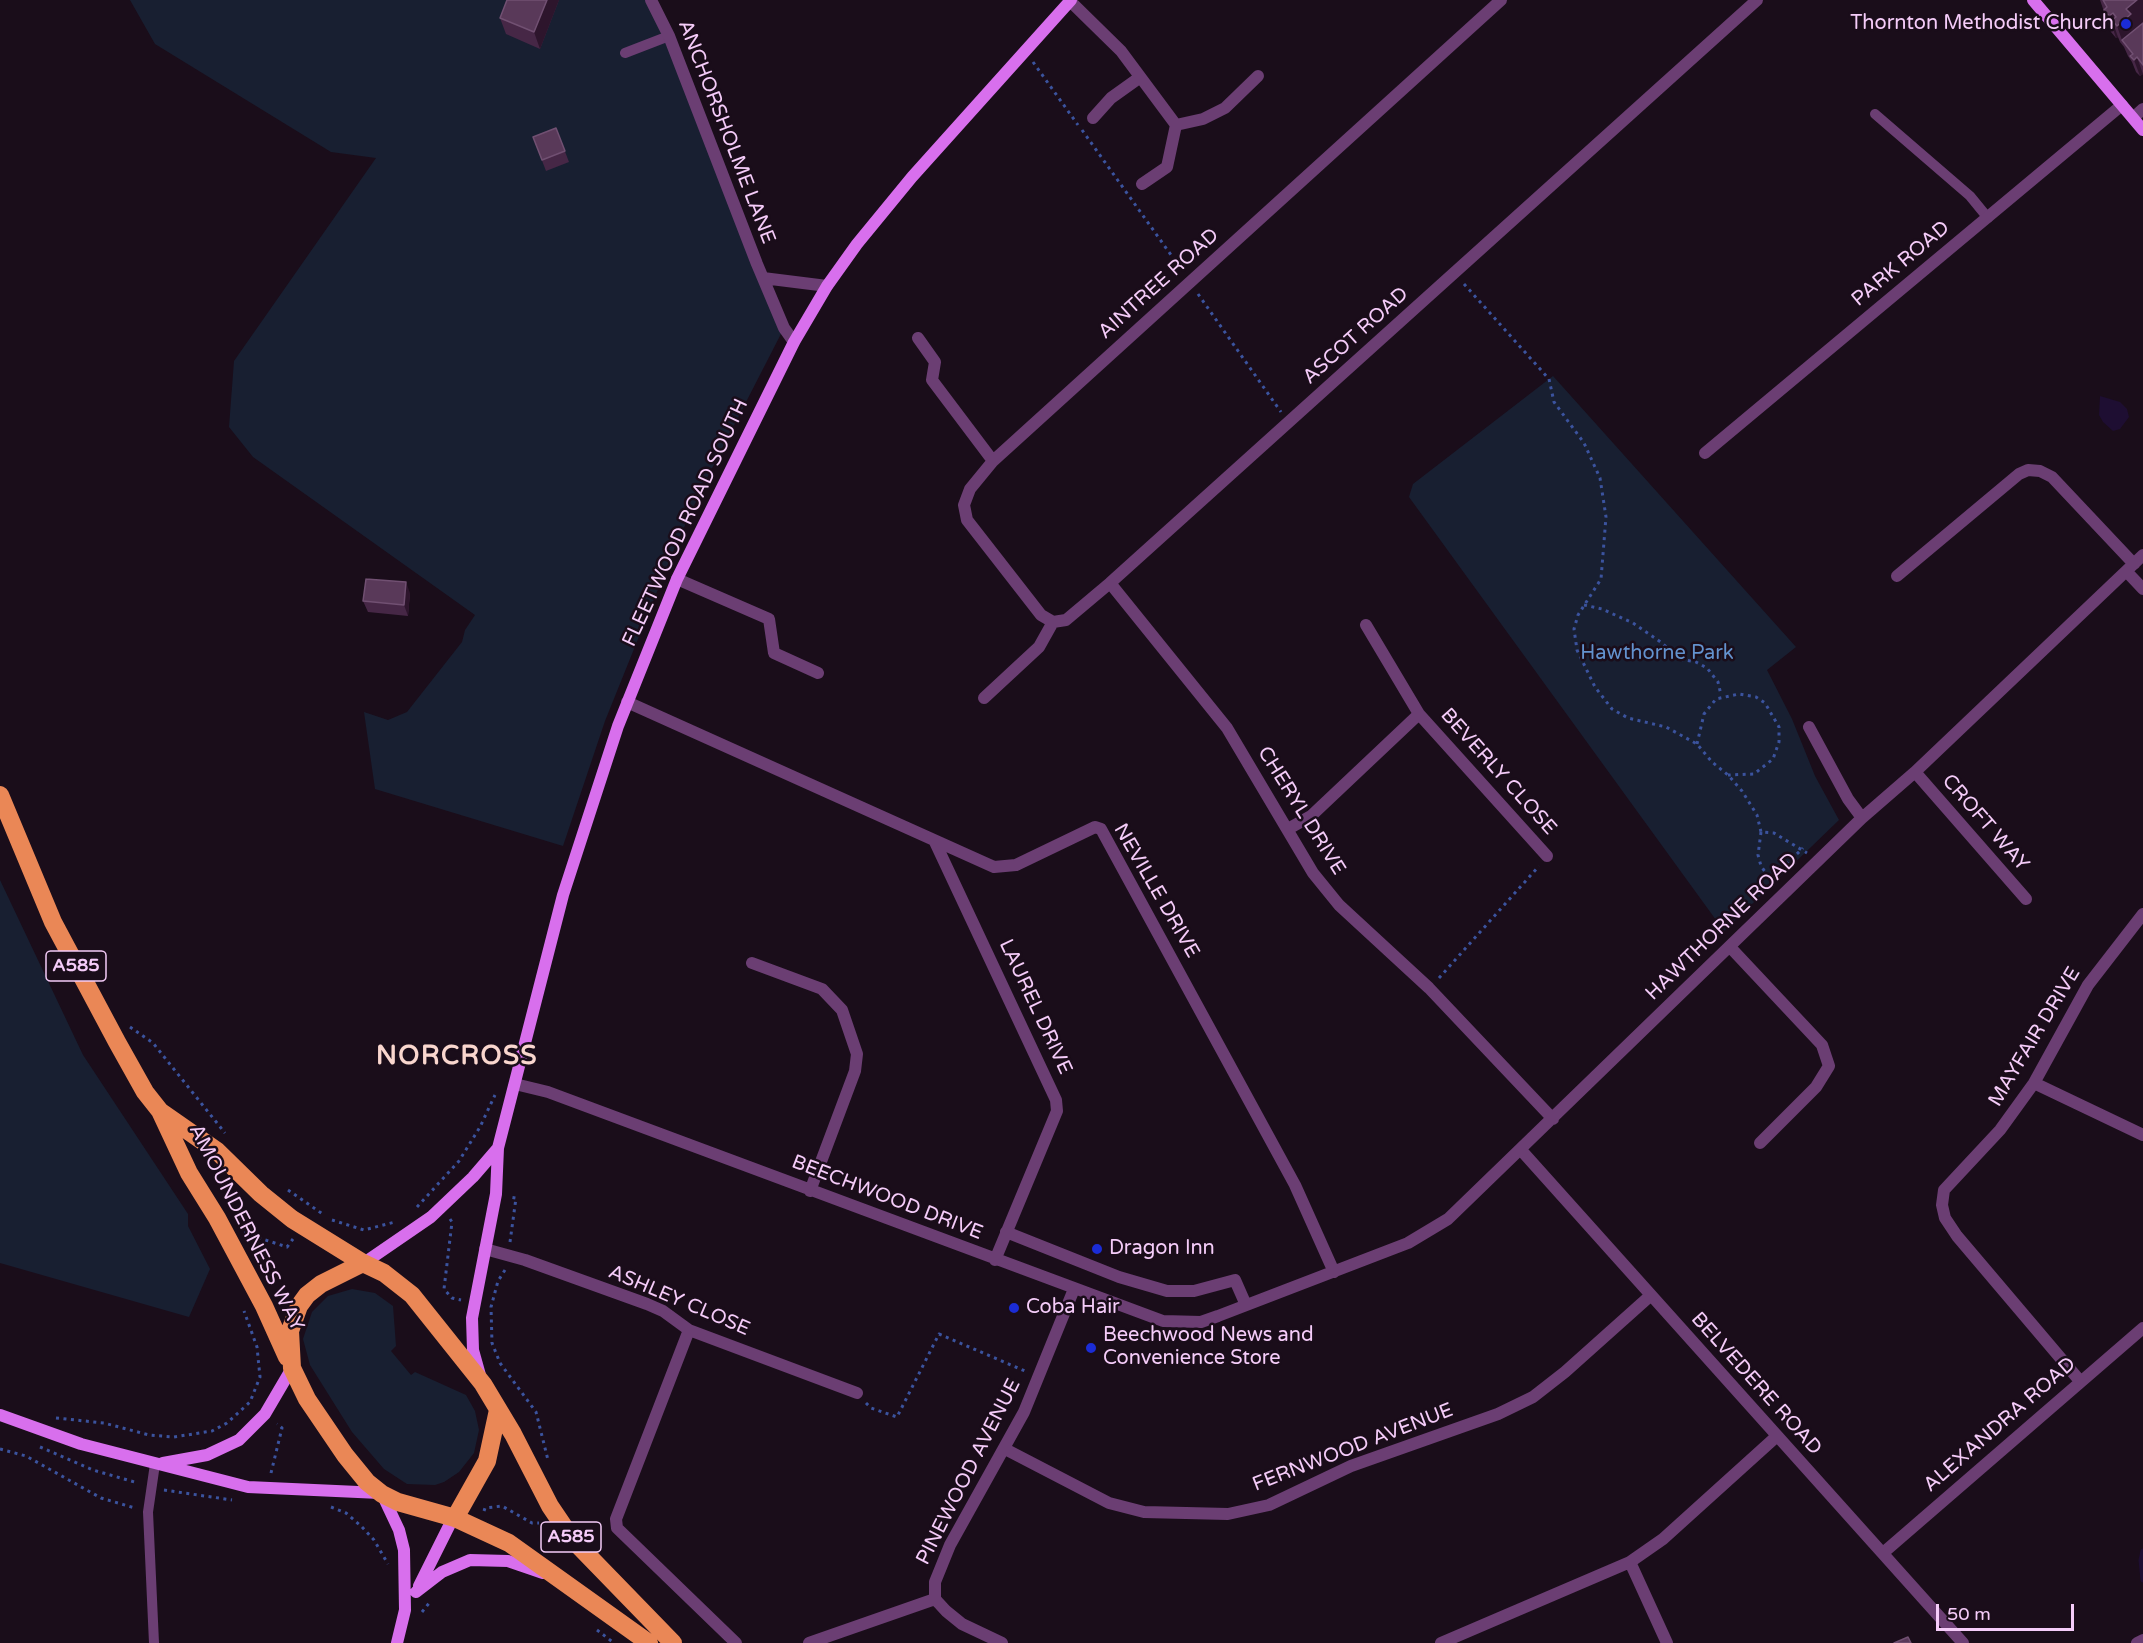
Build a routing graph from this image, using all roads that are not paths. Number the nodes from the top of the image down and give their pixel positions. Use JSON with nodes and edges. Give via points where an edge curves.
{"nodes":[{"id":1,"x":651,"y":0,"type":"edge"},
{"id":2,"x":1070,"y":0,"type":"edge"},
{"id":3,"x":1502,"y":0,"type":"edge"},
{"id":4,"x":1757,"y":0,"type":"edge"},
{"id":5,"x":2033,"y":0,"type":"edge"},
{"id":6,"x":669,"y":36,"type":"junction"},
{"id":7,"x":625,"y":53,"type":"dead end"},
{"id":8,"x":1258,"y":76,"type":"dead end"},
{"id":9,"x":1139,"y":78,"type":"junction"},
{"id":10,"x":2122,"y":105,"type":"junction"},
{"id":11,"x":2143,"y":109,"type":"edge"},
{"id":12,"x":1875,"y":114,"type":"dead end"},
{"id":13,"x":1093,"y":118,"type":"dead end"},
{"id":14,"x":2133,"y":118,"type":"junction"},
{"id":15,"x":1176,"y":125,"type":"junction"},
{"id":16,"x":2143,"y":130,"type":"edge"},
{"id":17,"x":1142,"y":184,"type":"dead end"},
{"id":18,"x":1988,"y":218,"type":"junction"},
{"id":19,"x":763,"y":278,"type":"junction"},
{"id":20,"x":827,"y":286,"type":"junction"},
{"id":21,"x":918,"y":338,"type":"dead end"},
{"id":22,"x":794,"y":342,"type":"junction"},
{"id":23,"x":1705,"y":453,"type":"dead end"},
{"id":24,"x":993,"y":461,"type":"junction"},
{"id":25,"x":2135,"y":564,"type":"edge"},
{"id":26,"x":1898,"y":576,"type":"dead end"},
{"id":27,"x":677,"y":579,"type":"junction"},
{"id":28,"x":1110,"y":583,"type":"junction"},
{"id":29,"x":2143,"y":589,"type":"edge"},
{"id":30,"x":1053,"y":622,"type":"junction"},
{"id":31,"x":1366,"y":625,"type":"dead end"},
{"id":32,"x":818,"y":673,"type":"dead end"},
{"id":33,"x":984,"y":698,"type":"dead end"},
{"id":34,"x":627,"y":702,"type":"junction"},
{"id":35,"x":1419,"y":714,"type":"junction"},
{"id":36,"x":1809,"y":727,"type":"dead end"},
{"id":37,"x":1915,"y":772,"type":"junction"},
{"id":38,"x":0,"y":795,"type":"edge"},
{"id":39,"x":1862,"y":818,"type":"junction"},
{"id":40,"x":1288,"y":829,"type":"junction"},
{"id":41,"x":935,"y":842,"type":"junction"},
{"id":42,"x":1547,"y":856,"type":"road end"},
{"id":43,"x":2026,"y":899,"type":"dead end"},
{"id":44,"x":2143,"y":914,"type":"edge"},
{"id":45,"x":1730,"y":947,"type":"junction"},
{"id":46,"x":752,"y":963,"type":"dead end"},
{"id":47,"x":2034,"y":1083,"type":"junction"},
{"id":48,"x":515,"y":1084,"type":"junction"},
{"id":49,"x":160,"y":1111,"type":"junction"},
{"id":50,"x":1553,"y":1119,"type":"junction"},
{"id":51,"x":2143,"y":1135,"type":"edge"},
{"id":52,"x":1760,"y":1143,"type":"dead end"},
{"id":53,"x":498,"y":1148,"type":"junction"},
{"id":54,"x":1521,"y":1150,"type":"junction"},
{"id":55,"x":810,"y":1191,"type":"junction"},
{"id":56,"x":1006,"y":1232,"type":"junction"},
{"id":57,"x":485,"y":1249,"type":"junction"},
{"id":58,"x":995,"y":1260,"type":"junction"},
{"id":59,"x":363,"y":1263,"type":"junction"},
{"id":60,"x":1334,"y":1272,"type":"junction"},
{"id":61,"x":1302,"y":1284,"type":"joint"},
{"id":62,"x":1074,"y":1289,"type":"junction"},
{"id":63,"x":1650,"y":1296,"type":"junction"},
{"id":64,"x":1246,"y":1305,"type":"junction"},
{"id":65,"x":2143,"y":1328,"type":"edge"},
{"id":66,"x":688,"y":1330,"type":"junction"},
{"id":67,"x":292,"y":1367,"type":"junction"},
{"id":68,"x":2079,"y":1381,"type":"junction"},
{"id":69,"x":483,"y":1384,"type":"junction"},
{"id":70,"x":857,"y":1393,"type":"road end"},
{"id":71,"x":498,"y":1410,"type":"junction"},
{"id":72,"x":0,"y":1414,"type":"edge"},
{"id":73,"x":1777,"y":1436,"type":"junction"},
{"id":74,"x":1005,"y":1449,"type":"junction"},
{"id":75,"x":157,"y":1464,"type":"junction"},
{"id":76,"x":381,"y":1494,"type":"junction"},
{"id":77,"x":454,"y":1518,"type":"junction"},
{"id":78,"x":1883,"y":1553,"type":"junction"},
{"id":79,"x":1630,"y":1563,"type":"junction"},
{"id":80,"x":562,"y":1579,"type":"junction"},
{"id":81,"x":416,"y":1592,"type":"junction"},
{"id":82,"x":935,"y":1599,"type":"junction"},
{"id":83,"x":405,"y":1611,"type":"junction"},
{"id":84,"x":2143,"y":1640,"type":"edge"},
{"id":85,"x":154,"y":1643,"type":"edge"},
{"id":86,"x":397,"y":1643,"type":"edge"},
{"id":87,"x":649,"y":1643,"type":"edge"},
{"id":88,"x":674,"y":1643,"type":"edge"},
{"id":89,"x":736,"y":1643,"type":"edge"},
{"id":90,"x":809,"y":1643,"type":"edge"},
{"id":91,"x":1002,"y":1643,"type":"edge"},
{"id":92,"x":1441,"y":1643,"type":"edge"},
{"id":93,"x":1667,"y":1643,"type":"edge"},
{"id":94,"x":1963,"y":1643,"type":"edge"},
{"id":95,"x":2137,"y":1643,"type":"edge"}],
"edges":[{"from":1,"to":6,"type":"street","name":"ANCHORSHOLME LANE"},
{"from":2,"to":9,"type":"street","via":[[1121,51]]},
{"from":2,"to":20,"type":"main road","name":"FLEETWOOD ROAD SOUTH","via":[[905,185]]},
{"from":3,"to":24,"type":"street","name":"AINTREE ROAD"},
{"from":4,"to":28,"type":"street","name":"ASCOT ROAD"},
{"from":5,"to":10,"type":"main road"},
{"from":6,"to":7,"type":"lane"},
{"from":6,"to":19,"type":"street","name":"ANCHORSHOLME LANE"},
{"from":8,"to":15,"type":"street","via":[[1225,108],[1203,119]]},
{"from":9,"to":13,"type":"street","via":[[1111,98]]},
{"from":9,"to":15,"type":"street"},
{"from":10,"to":14,"type":"main road"},
{"from":10,"to":18,"type":"street","name":"PARK ROAD"},
{"from":11,"to":14,"type":"street"},
{"from":12,"to":18,"type":"lane","via":[[1970,196]]},
{"from":14,"to":16,"type":"main road"},
{"from":15,"to":17,"type":"street","via":[[1167,167]]},
{"from":18,"to":23,"type":"street","name":"PARK ROAD"},
{"from":19,"to":20,"type":"street"},
{"from":19,"to":22,"type":"street","name":"ANCHORSHOLME LANE"},
{"from":20,"to":22,"type":"main road","name":"FLEETWOOD ROAD SOUTH"},
{"from":21,"to":24,"type":"street","via":[[935,362],[932,380]]},
{"from":22,"to":27,"type":"main road","name":"FLEETWOOD ROAD SOUTH"},
{"from":24,"to":30,"type":"street","name":"AINTREE ROAD","via":[[970,489],[964,505],[967,520],[1041,615]]},
{"from":25,"to":26,"type":"street","via":[[2052,477],[2028,470]]},
{"from":25,"to":29,"type":"street"},
{"from":25,"to":37,"type":"street","name":"HAWTHORNE ROAD"},
{"from":27,"to":32,"type":"street","via":[[769,619],[774,653]]},
{"from":27,"to":34,"type":"main road","name":"FLEETWOOD ROAD SOUTH"},
{"from":28,"to":30,"type":"street","name":"ASCOT ROAD","via":[[1066,620]]},
{"from":28,"to":40,"type":"street","name":"CHERYL DRIVE","via":[[1227,729]]},
{"from":30,"to":33,"type":"street","via":[[1039,647]]},
{"from":31,"to":35,"type":"street","name":"BEVERLY CLOSE"},
{"from":34,"to":41,"type":"street","name":"NEVILLE DRIVE"},
{"from":34,"to":48,"type":"main road","name":"FLEETWOOD ROAD SOUTH","via":[[563,896]]},
{"from":35,"to":40,"type":"street","name":"BEVERLY CLOSE","via":[[1311,816]]},
{"from":35,"to":42,"type":"street","name":"BEVERLY CLOSE"},
{"from":36,"to":39,"type":"street"},
{"from":37,"to":39,"type":"street","name":"HAWTHORNE ROAD"},
{"from":37,"to":43,"type":"street","name":"CROFT WAY"},
{"from":38,"to":49,"type":"highway","name":"AMOUNDERNESS WAY","number":"A585","via":[[53,922],[145,1092]]},
{"from":39,"to":45,"type":"street","name":"HAWTHORNE ROAD"},
{"from":40,"to":50,"type":"street","name":"CHERYL DRIVE","via":[[1313,873],[1339,905],[1429,988]]},
{"from":41,"to":56,"type":"street","name":"LAUREL DRIVE","via":[[1056,1100],[1057,1111]]},
{"from":41,"to":60,"type":"street","name":"NEVILLE DRIVE","via":[[979,862],[1006,867],[1095,826],[1101,829],[1294,1185]]},
{"from":44,"to":47,"type":"street","name":"MAYFAIR DRIVE","via":[[2088,985]]},
{"from":45,"to":50,"type":"street","name":"HAWTHORNE ROAD"},
{"from":45,"to":52,"type":"street","via":[[1822,1045],[1829,1066],[1816,1088]]},
{"from":46,"to":55,"type":"street","via":[[822,989],[842,1010],[857,1054],[855,1071]]},
{"from":47,"to":51,"type":"street"},
{"from":47,"to":68,"type":"street","name":"MAYFAIR DRIVE","via":[[2000,1130],[1944,1190],[1942,1205],[1945,1218]]},
{"from":48,"to":53,"type":"main road","name":"FLEETWOOD ROAD SOUTH"},
{"from":48,"to":55,"type":"street","name":"BEECHWOOD DRIVE","via":[[548,1092]]},
{"from":49,"to":59,"type":"highway","name":"AMOUNDERNESS WAY","number":"A585","via":[[217,1151],[261,1194],[302,1226]]},
{"from":49,"to":67,"type":"highway","name":"AMOUNDERNESS WAY","number":"A585"},
{"from":50,"to":54,"type":"street","name":"HAWTHORNE ROAD"},
{"from":53,"to":57,"type":"main road","name":"FLEETWOOD ROAD SOUTH","via":[[496,1194]]},
{"from":53,"to":59,"type":"main road","name":"FLEETWOOD ROAD SOUTH","via":[[439,1209]]},
{"from":54,"to":60,"type":"street","name":"HAWTHORNE ROAD","via":[[1448,1219],[1408,1243]]},
{"from":54,"to":63,"type":"street","name":"BELVEDERE ROAD"},
{"from":55,"to":58,"type":"street","name":"BEECHWOOD DRIVE"},
{"from":56,"to":58,"type":"street","name":"LAUREL DRIVE"},
{"from":56,"to":64,"type":"street","name":"BEECHWOOD DRIVE","via":[[1167,1292],[1194,1291],[1235,1280]]},
{"from":57,"to":66,"type":"street","name":"ASHLEY CLOSE","via":[[647,1304]]},
{"from":57,"to":69,"type":"main road","name":"FLEETWOOD ROAD SOUTH","via":[[474,1303],[473,1350]]},
{"from":58,"to":62,"type":"street","name":"BEECHWOOD DRIVE"},
{"from":59,"to":67,"type":"highway","number":"A585","via":[[313,1288],[299,1305],[290,1330]]},
{"from":59,"to":69,"type":"highway","number":"A585","via":[[412,1295]]},
{"from":60,"to":61,"type":"street","name":"HAWTHORNE ROAD"},
{"from":61,"to":64,"type":"street","name":"BEECHWOOD DRIVE"},
{"from":62,"to":64,"type":"street","name":"BEECHWOOD DRIVE","via":[[1163,1321],[1183,1323],[1201,1322]]},
{"from":62,"to":74,"type":"street","name":"PINEWOOD AVENUE"},
{"from":63,"to":73,"type":"street","name":"BELVEDERE ROAD"},
{"from":63,"to":74,"type":"street","name":"FERNWOOD AVENUE","via":[[1533,1397],[1498,1414],[1351,1466],[1269,1505],[1228,1514],[1144,1512],[1109,1503]]},
{"from":65,"to":68,"type":"street","name":"ALEXANDRA ROAD"},
{"from":66,"to":70,"type":"street","name":"ASHLEY CLOSE"},
{"from":66,"to":89,"type":"street","via":[[616,1528]]},
{"from":67,"to":75,"type":"main road","via":[[265,1414],[239,1440],[207,1455]]},
{"from":67,"to":76,"type":"highway","number":"A585","via":[[345,1455]]},
{"from":68,"to":78,"type":"street","name":"ALEXANDRA ROAD"},
{"from":69,"to":71,"type":"highway","number":"A585"},
{"from":71,"to":77,"type":"highway","via":[[487,1461]]},
{"from":71,"to":88,"type":"highway","number":"A585","via":[[573,1540]]},
{"from":72,"to":75,"type":"main road","via":[[81,1444]]},
{"from":73,"to":78,"type":"street","name":"BELVEDERE ROAD"},
{"from":73,"to":79,"type":"street","via":[[1663,1539]]},
{"from":74,"to":82,"type":"street","name":"PINEWOOD AVENUE","via":[[939,1567]]},
{"from":75,"to":76,"type":"main road","via":[[270,1489]]},
{"from":75,"to":85,"type":"lane","via":[[148,1512]]},
{"from":76,"to":77,"type":"highway","number":"A585"},
{"from":76,"to":83,"type":"main road","via":[[404,1550]]},
{"from":77,"to":80,"type":"highway","number":"A585","via":[[509,1544]]},
{"from":77,"to":81,"type":"main road"},
{"from":78,"to":94,"type":"street","name":"BELVEDERE ROAD"},
{"from":79,"to":92,"type":"street"},
{"from":79,"to":93,"type":"street"},
{"from":80,"to":81,"type":"main road","via":[[508,1561],[476,1559],[450,1567]]},
{"from":80,"to":87,"type":"highway","number":"A585"},
{"from":81,"to":83,"type":"main road"},
{"from":82,"to":90,"type":"street"},
{"from":82,"to":91,"type":"street","via":[[962,1624]]},
{"from":83,"to":86,"type":"main road"},
{"from":84,"to":95,"type":"street"}]}
